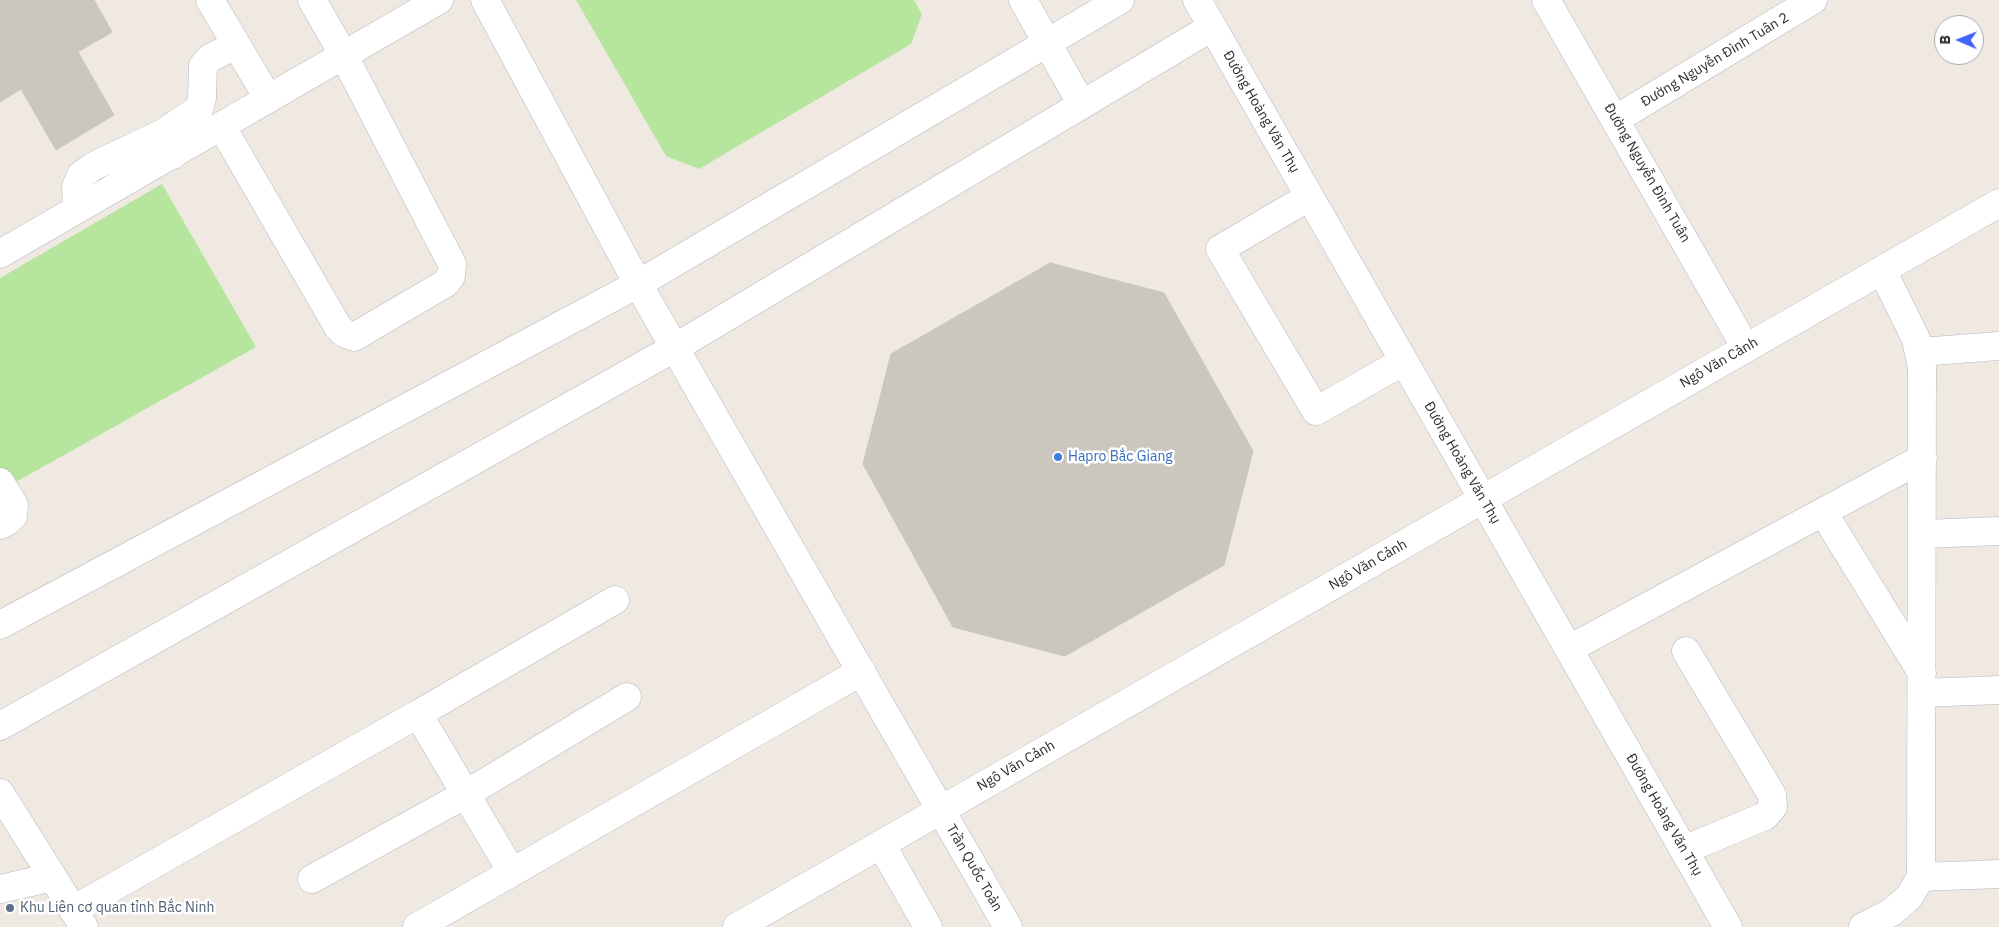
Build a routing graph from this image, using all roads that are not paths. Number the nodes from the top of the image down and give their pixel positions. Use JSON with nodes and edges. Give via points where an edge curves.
{"nodes":[{"id":1,"x":210,"y":0,"type":"edge"},
{"id":2,"x":312,"y":0,"type":"edge"},
{"id":3,"x":439,"y":0,"type":"edge"},
{"id":4,"x":485,"y":0,"type":"edge"},
{"id":5,"x":1023,"y":0,"type":"edge"},
{"id":6,"x":1120,"y":0,"type":"edge"},
{"id":7,"x":1196,"y":0,"type":"edge"},
{"id":8,"x":1546,"y":0,"type":"edge"},
{"id":9,"x":1813,"y":0,"type":"edge"},
{"id":10,"x":1212,"y":27,"type":"junction"},
{"id":11,"x":1047,"y":43,"type":"junction"},
{"id":12,"x":236,"y":45,"type":"junction"},
{"id":13,"x":343,"y":54,"type":"junction"},
{"id":14,"x":268,"y":98,"type":"junction"},
{"id":15,"x":1082,"y":104,"type":"junction"},
{"id":16,"x":1616,"y":119,"type":"junction"},
{"id":17,"x":222,"y":127,"type":"junction"},
{"id":18,"x":168,"y":144,"type":"junction"},
{"id":19,"x":1310,"y":197,"type":"junction"},
{"id":20,"x":1999,"y":203,"type":"edge"},
{"id":21,"x":0,"y":254,"type":"edge"},
{"id":22,"x":1882,"y":270,"type":"junction"},
{"id":23,"x":638,"y":284,"type":"junction"},
{"id":24,"x":1999,"y":346,"type":"edge"},
{"id":25,"x":676,"y":347,"type":"junction"},
{"id":26,"x":1746,"y":348,"type":"junction"},
{"id":27,"x":1920,"y":352,"type":"junction"},
{"id":28,"x":1404,"y":361,"type":"junction"},
{"id":29,"x":1923,"y":458,"type":"junction"},
{"id":30,"x":0,"y":482,"type":"edge"},
{"id":31,"x":1483,"y":499,"type":"junction"},
{"id":32,"x":1823,"y":512,"type":"junction"},
{"id":33,"x":0,"y":525,"type":"edge"},
{"id":34,"x":1999,"y":531,"type":"edge"},
{"id":35,"x":1923,"y":534,"type":"junction"},
{"id":36,"x":615,"y":600,"type":"dead end"},
{"id":37,"x":0,"y":625,"type":"edge"},
{"id":38,"x":1569,"y":649,"type":"junction"},
{"id":39,"x":1686,"y":651,"type":"dead end"},
{"id":40,"x":862,"y":671,"type":"junction"},
{"id":41,"x":1922,"y":683,"type":"junction"},
{"id":42,"x":1999,"y":690,"type":"edge"},
{"id":43,"x":627,"y":697,"type":"dead end"},
{"id":44,"x":418,"y":714,"type":"junction"},
{"id":45,"x":0,"y":726,"type":"edge"},
{"id":46,"x":0,"y":794,"type":"edge"},
{"id":47,"x":466,"y":794,"type":"junction"},
{"id":48,"x":941,"y":810,"type":"junction"},
{"id":49,"x":881,"y":844,"type":"junction"},
{"id":50,"x":1684,"y":850,"type":"junction"},
{"id":51,"x":512,"y":872,"type":"junction"},
{"id":52,"x":1999,"y":874,"type":"edge"},
{"id":53,"x":53,"y":877,"type":"junction"},
{"id":54,"x":1921,"y":877,"type":"junction"},
{"id":55,"x":312,"y":879,"type":"dead end"},
{"id":56,"x":0,"y":889,"type":"edge"},
{"id":57,"x":79,"y":919,"type":"edge"},
{"id":58,"x":417,"y":927,"type":"edge"},
{"id":59,"x":736,"y":927,"type":"edge"},
{"id":60,"x":928,"y":927,"type":"edge"},
{"id":61,"x":1008,"y":927,"type":"edge"},
{"id":62,"x":1728,"y":927,"type":"edge"},
{"id":63,"x":1863,"y":927,"type":"edge"}],
"edges":[{"from":1,"to":12,"type":"street"},
{"from":2,"to":13,"type":"street"},
{"from":3,"to":13,"type":"street"},
{"from":4,"to":23,"type":"street","name":"Trần Quốc Toản"},
{"from":5,"to":11,"type":"street"},
{"from":6,"to":11,"type":"street"},
{"from":7,"to":10,"type":"street","name":"Đường Hoàng Văn Thụ"},
{"from":8,"to":16,"type":"street","name":"Đường Nguyễn Đình Tuân"},
{"from":9,"to":16,"type":"street","name":"Đường Nguyễn Đình Tuân 2"},
{"from":10,"to":15,"type":"street"},
{"from":10,"to":19,"type":"street","name":"Đường Hoàng Văn Thụ"},
{"from":11,"to":15,"type":"street"},
{"from":11,"to":23,"type":"street"},
{"from":12,"to":14,"type":"street"},
{"from":12,"to":18,"type":"street","via":[[210,58],[202,66],[199,109]]},
{"from":13,"to":14,"type":"street"},
{"from":13,"to":17,"type":"street","via":[[452,264],[446,284],[354,337],[344,333]]},
{"from":14,"to":17,"type":"street"},
{"from":15,"to":25,"type":"street"},
{"from":16,"to":26,"type":"street","name":"Đường Nguyễn Đình Tuân"},
{"from":17,"to":18,"type":"street"},
{"from":18,"to":21,"type":"street","via":[[77,209]]},
{"from":19,"to":28,"type":"street","name":"Đường Hoàng Văn Thụ"},
{"from":19,"to":28,"type":"street","via":[[1220,249],[1316,411]]},
{"from":20,"to":22,"type":"street","name":"Ngô Văn Cảnh"},
{"from":22,"to":26,"type":"street","name":"Ngô Văn Cảnh"},
{"from":22,"to":27,"type":"street"},
{"from":23,"to":25,"type":"street","name":"Trần Quốc Toản"},
{"from":23,"to":37,"type":"street"},
{"from":24,"to":27,"type":"street"},
{"from":25,"to":40,"type":"street","name":"Trần Quốc Toản"},
{"from":25,"to":45,"type":"street"},
{"from":26,"to":31,"type":"street","name":"Ngô Văn Cảnh"},
{"from":27,"to":29,"type":"street"},
{"from":28,"to":31,"type":"street","name":"Đường Hoàng Văn Thụ"},
{"from":29,"to":32,"type":"street"},
{"from":29,"to":35,"type":"street"},
{"from":30,"to":33,"type":"street","via":[[14,505],[13,516]]},
{"from":31,"to":38,"type":"street","name":"Đường Hoàng Văn Thụ"},
{"from":31,"to":48,"type":"street","name":"Ngô Văn Cảnh"},
{"from":32,"to":38,"type":"street"},
{"from":32,"to":41,"type":"street"},
{"from":34,"to":35,"type":"street"},
{"from":35,"to":41,"type":"street"},
{"from":36,"to":44,"type":"street"},
{"from":38,"to":50,"type":"street","name":"Đường Hoàng Văn Thụ"},
{"from":39,"to":50,"type":"street","via":[[1772,796],[1773,807],[1765,816]]},
{"from":40,"to":48,"type":"street","name":"Trần Quốc Toản"},
{"from":40,"to":51,"type":"street"},
{"from":41,"to":42,"type":"street"},
{"from":41,"to":54,"type":"street"},
{"from":43,"to":47,"type":"street"},
{"from":44,"to":47,"type":"street"},
{"from":44,"to":57,"type":"street"},
{"from":46,"to":53,"type":"street"},
{"from":47,"to":51,"type":"street"},
{"from":47,"to":55,"type":"street"},
{"from":48,"to":49,"type":"street","name":"Ngô Văn Cảnh"},
{"from":48,"to":61,"type":"street","name":"Trần Quốc Toản"},
{"from":49,"to":59,"type":"street","name":"Ngô Văn Cảnh"},
{"from":49,"to":60,"type":"street"},
{"from":50,"to":62,"type":"street","name":"Đường Hoàng Văn Thụ"},
{"from":51,"to":58,"type":"street"},
{"from":52,"to":54,"type":"street"},
{"from":53,"to":56,"type":"street"},
{"from":53,"to":57,"type":"street"},
{"from":54,"to":63,"type":"street","via":[[1909,898],[1892,912]]}]}
